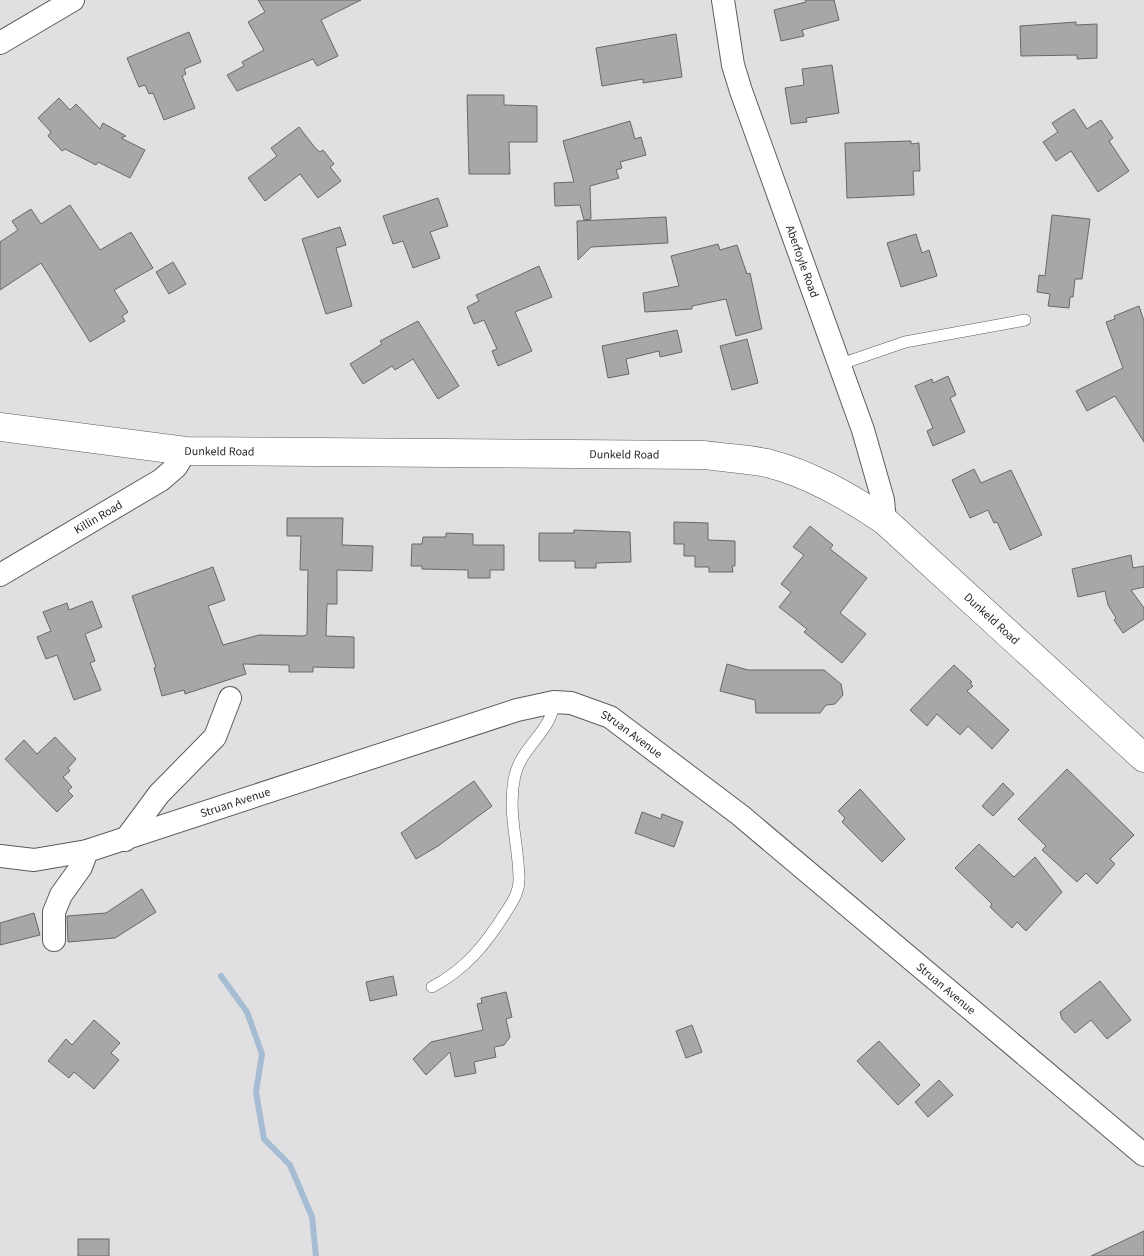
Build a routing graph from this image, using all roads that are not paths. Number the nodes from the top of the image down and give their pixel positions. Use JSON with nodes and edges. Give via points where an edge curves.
{"nodes":[{"id":1,"x":73,"y":0,"type":"edge"},
{"id":2,"x":723,"y":0,"type":"edge"},
{"id":3,"x":0,"y":43,"type":"edge"},
{"id":4,"x":1025,"y":320,"type":"dead end"},
{"id":5,"x":841,"y":364,"type":"junction"},
{"id":6,"x":0,"y":427,"type":"edge"},
{"id":7,"x":186,"y":451,"type":"junction"},
{"id":8,"x":885,"y":521,"type":"junction"},
{"id":9,"x":0,"y":574,"type":"edge"},
{"id":10,"x":230,"y":698,"type":"dead end"},
{"id":11,"x":554,"y":702,"type":"junction"},
{"id":12,"x":1144,"y":758,"type":"edge"},
{"id":13,"x":125,"y":840,"type":"junction"},
{"id":14,"x":87,"y":851,"type":"junction"},
{"id":15,"x":0,"y":856,"type":"edge"},
{"id":16,"x":54,"y":940,"type":"dead end"},
{"id":17,"x":432,"y":987,"type":"dead end"},
{"id":18,"x":1144,"y":1155,"type":"edge"}],
"edges":[{"from":1,"to":3,"type":"street"},
{"from":2,"to":5,"type":"street","name":"Aberfoyle Road","via":[[733,65],[741,90]]},
{"from":4,"to":5,"type":"lane","via":[[905,342]]},
{"from":5,"to":8,"type":"street","name":"Aberfoyle Road","via":[[874,464]]},
{"from":6,"to":7,"type":"main road","name":"Dunkeld Road"},
{"from":7,"to":8,"type":"main road","name":"Dunkeld Road","via":[[705,455],[785,468],[839,492]]},
{"from":7,"to":9,"type":"street","name":"Killin Road","via":[[176,467],[161,480]]},
{"from":8,"to":12,"type":"main road","name":"Dunkeld Road"},
{"from":10,"to":13,"type":"street","via":[[215,737],[159,794]]},
{"from":11,"to":13,"type":"street","name":"Struan Avenue","via":[[517,710]]},
{"from":11,"to":17,"type":"lane","via":[[550,722],[521,757],[515,775],[511,807],[519,877],[514,899],[478,952],[461,969]]},
{"from":11,"to":18,"type":"street","name":"Struan Avenue","via":[[591,708],[610,717],[740,815]]},
{"from":13,"to":14,"type":"street","name":"Struan Avenue"},
{"from":14,"to":15,"type":"street","name":"Struan Avenue","via":[[34,860]]},
{"from":14,"to":16,"type":"street","via":[[54,912]]}]}
